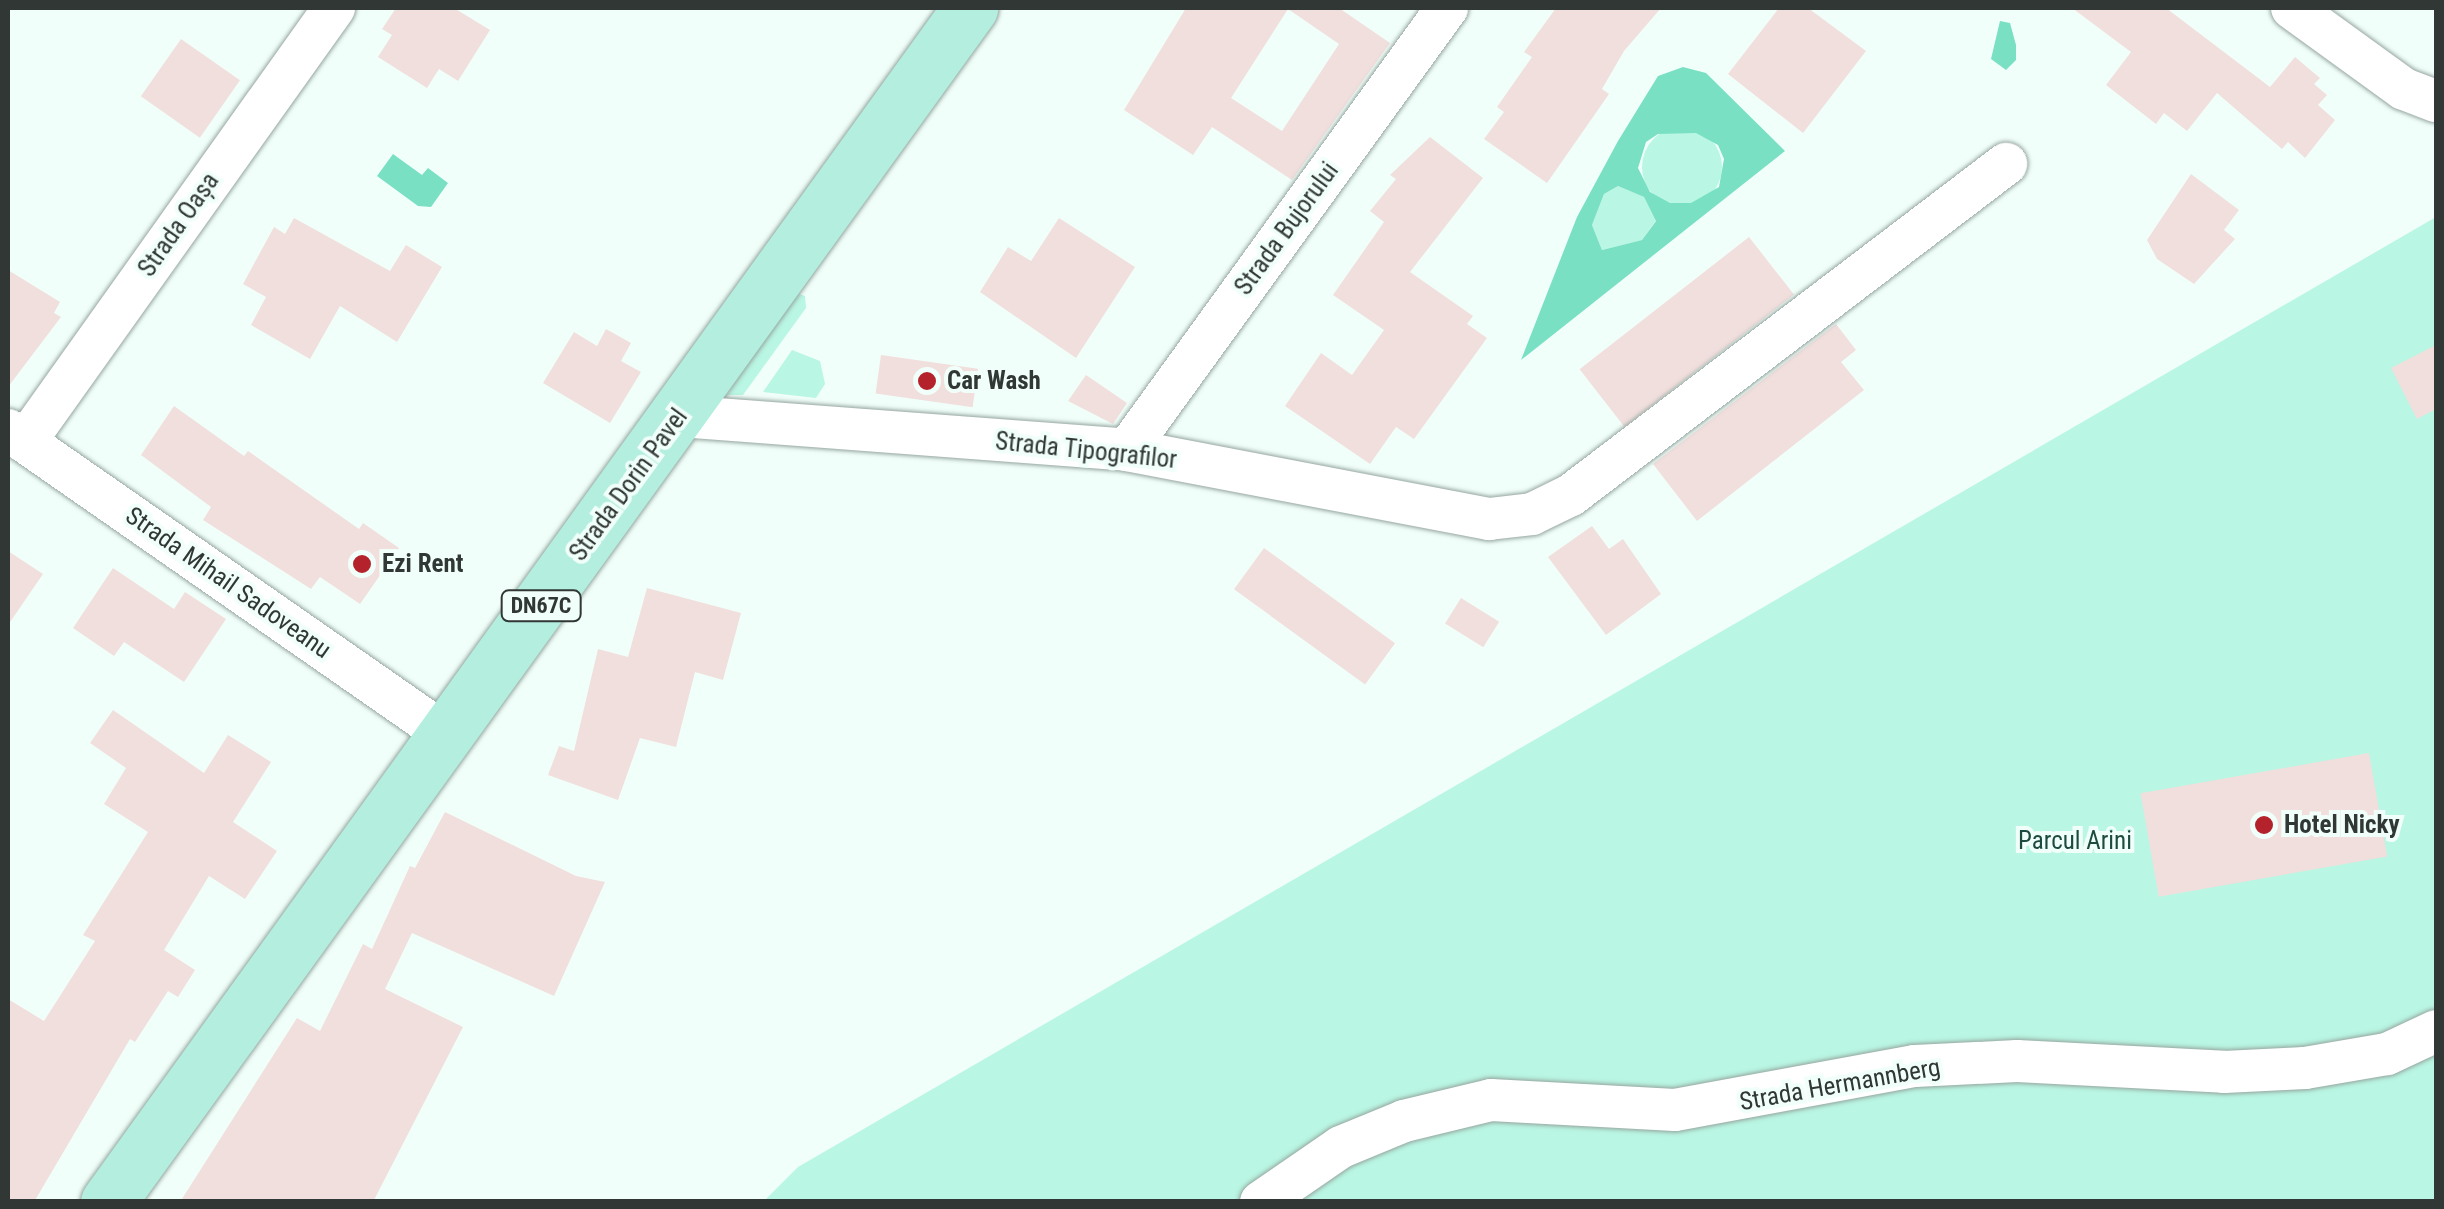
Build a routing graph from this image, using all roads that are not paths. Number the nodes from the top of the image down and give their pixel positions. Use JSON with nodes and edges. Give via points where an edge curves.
{"nodes":[{"id":1,"x":334,"y":8,"type":"edge"},
{"id":2,"x":970,"y":8,"type":"edge"},
{"id":3,"x":1447,"y":8,"type":"edge"},
{"id":4,"x":2292,"y":8,"type":"edge"},
{"id":5,"x":2435,"y":101,"type":"edge"},
{"id":6,"x":2006,"y":164,"type":"dead end"},
{"id":7,"x":678,"y":416,"type":"junction"},
{"id":8,"x":16,"y":436,"type":"edge"},
{"id":9,"x":1127,"y":450,"type":"junction"},
{"id":10,"x":448,"y":736,"type":"junction"},
{"id":11,"x":2436,"y":1031,"type":"edge"},
{"id":12,"x":108,"y":1202,"type":"edge"},
{"id":13,"x":1261,"y":1202,"type":"edge"}],
"edges":[{"from":1,"to":8,"type":"street","name":"Strada Oașa"},
{"from":2,"to":7,"type":"main road","name":"Strada Dorin Pavel","number":"DN67C"},
{"from":3,"to":9,"type":"street","name":"Strada Bujorului"},
{"from":4,"to":5,"type":"street","via":[[2404,89]]},
{"from":6,"to":9,"type":"street","name":"Strada Tipografilor","via":[[1571,495],[1532,514],[1489,519]]},
{"from":7,"to":9,"type":"street","name":"Strada Tipografilor"},
{"from":7,"to":10,"type":"main road","name":"Strada Dorin Pavel","number":"DN67C"},
{"from":8,"to":10,"type":"street","name":"Strada Mihail Sadoveanu"},
{"from":10,"to":12,"type":"main road","name":"Strada Dorin Pavel","number":"DN67C"},
{"from":11,"to":13,"type":"street","name":"Strada Hermannberg","via":[[2387,1054],[2305,1068],[2224,1072],[2016,1062],[1915,1066],[1676,1110],[1491,1100],[1404,1120],[1341,1147]]}]}
